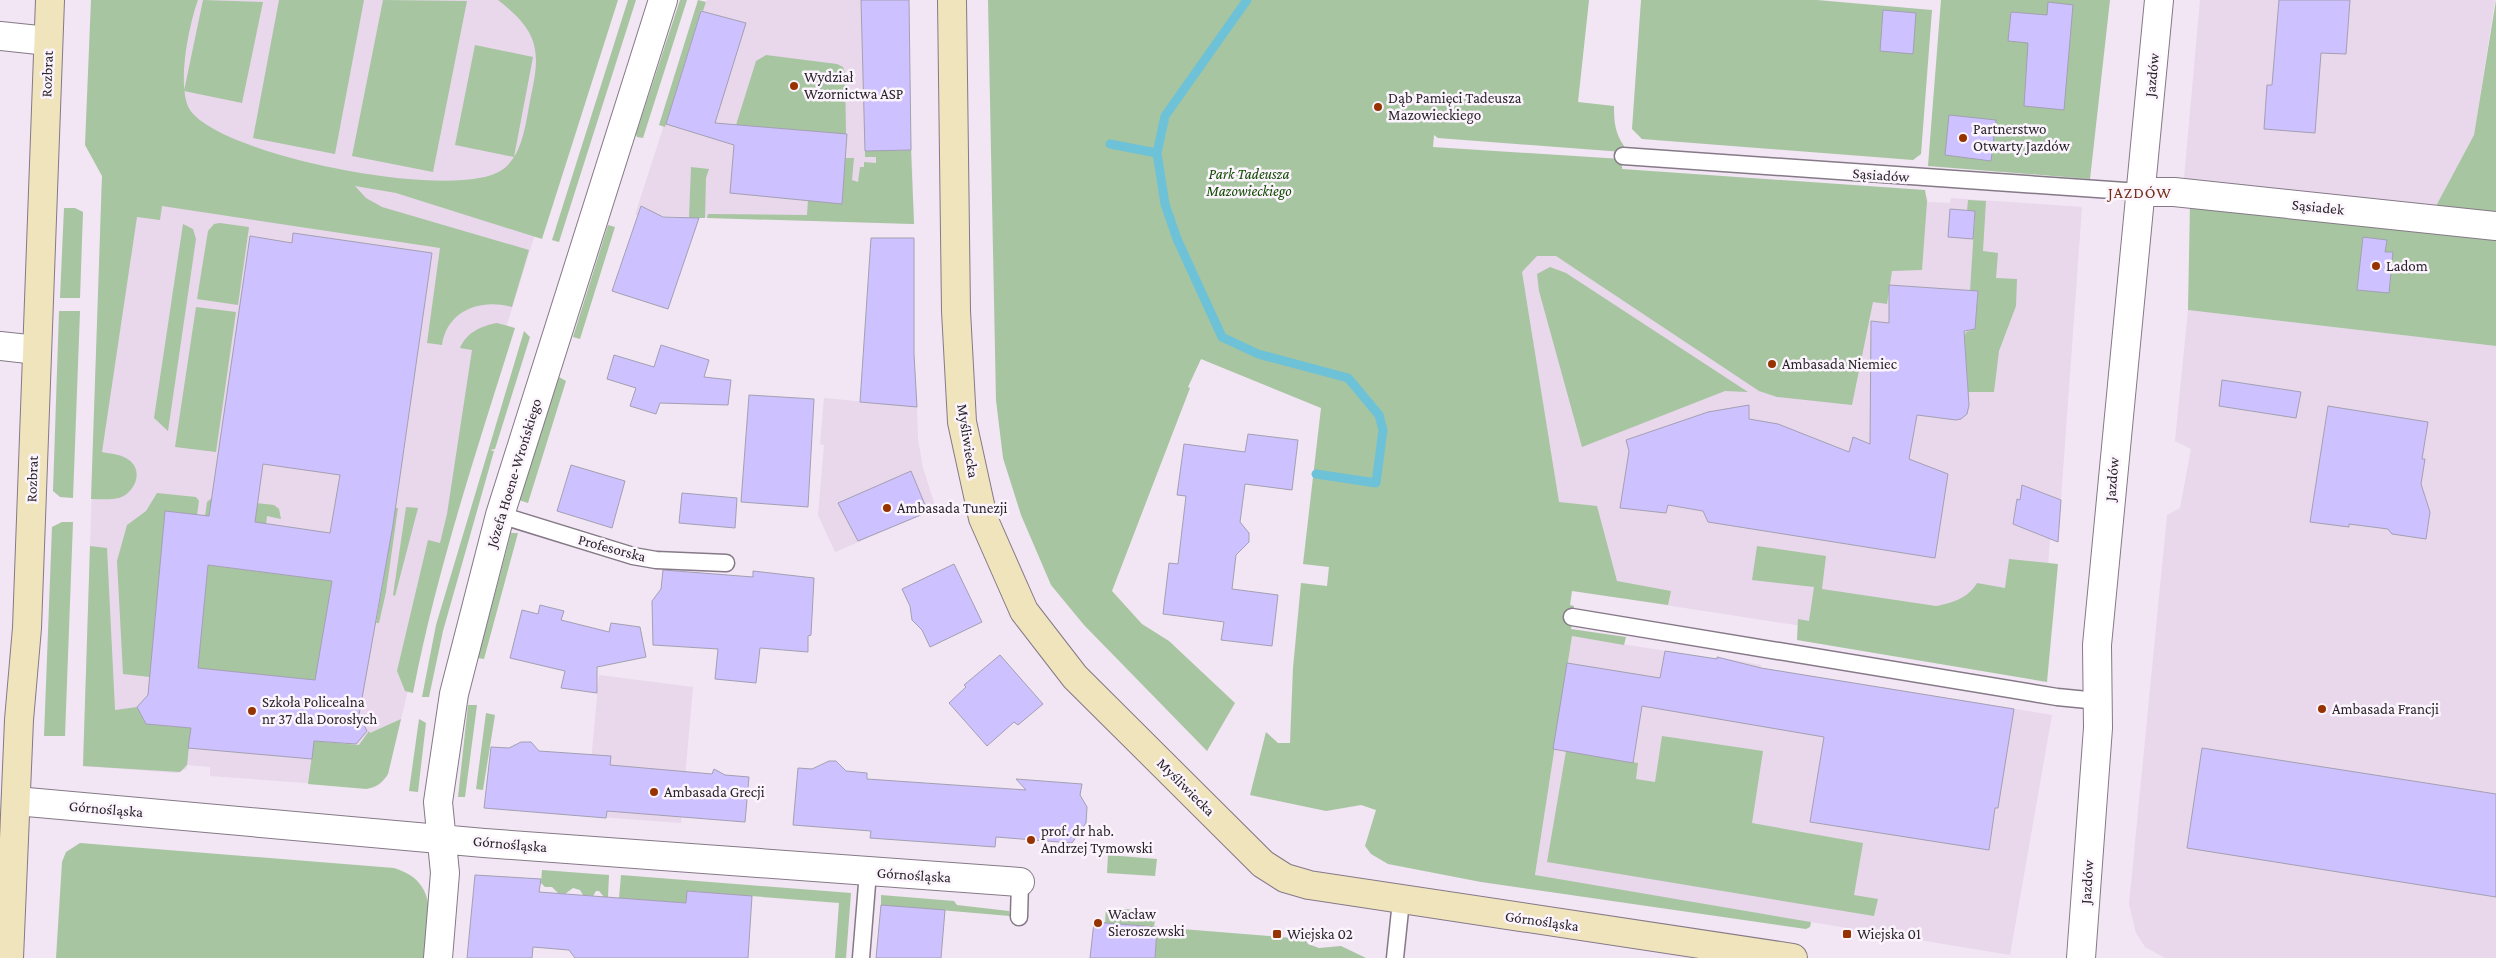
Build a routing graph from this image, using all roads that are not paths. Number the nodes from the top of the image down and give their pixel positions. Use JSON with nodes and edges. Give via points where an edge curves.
{"nodes":[{"id":1,"x":50,"y":0,"type":"edge"},
{"id":2,"x":663,"y":0,"type":"edge"},
{"id":3,"x":952,"y":0,"type":"edge"},
{"id":4,"x":2159,"y":0,"type":"edge"},
{"id":5,"x":0,"y":36,"type":"edge"},
{"id":6,"x":48,"y":41,"type":"junction"},
{"id":7,"x":1623,"y":156,"type":"dead end"},
{"id":8,"x":2140,"y":192,"type":"junction"},
{"id":9,"x":2496,"y":226,"type":"edge"},
{"id":10,"x":0,"y":346,"type":"edge"},
{"id":11,"x":37,"y":350,"type":"junction"},
{"id":12,"x":500,"y":515,"type":"junction"},
{"id":13,"x":726,"y":563,"type":"dead end"},
{"id":14,"x":1572,"y":617,"type":"dead end"},
{"id":15,"x":2098,"y":701,"type":"junction"},
{"id":16,"x":8,"y":801,"type":"edge"},
{"id":17,"x":440,"y":838,"type":"junction"},
{"id":18,"x":868,"y":872,"type":"junction"},
{"id":19,"x":1291,"y":881,"type":"joint"},
{"id":20,"x":1020,"y":882,"type":"joint"},
{"id":21,"x":1401,"y":901,"type":"junction"},
{"id":22,"x":1019,"y":916,"type":"dead end"},
{"id":23,"x":9,"y":958,"type":"edge"},
{"id":24,"x":438,"y":958,"type":"edge"},
{"id":25,"x":860,"y":958,"type":"edge"},
{"id":26,"x":1395,"y":958,"type":"edge"},
{"id":27,"x":1793,"y":958,"type":"edge"},
{"id":28,"x":2081,"y":958,"type":"edge"}],
"edges":[{"from":1,"to":6,"type":"street","name":"Rozbrat"},
{"from":2,"to":12,"type":"street","name":"Józefa Hoene-Wrońskiego"},
{"from":3,"to":19,"type":"street","name":"Myśliwiecka","via":[[956,311],[962,422],[982,518],[1024,611],[1076,677],[1263,864]]},
{"from":4,"to":8,"type":"street","name":"Jazdów"},
{"from":5,"to":6,"type":"street"},
{"from":6,"to":11,"type":"street","name":"Rozbrat"},
{"from":7,"to":8,"type":"lane","name":"Sąsiadów"},
{"from":8,"to":9,"type":"street","name":"Sąsiadek","via":[[2174,192]]},
{"from":8,"to":15,"type":"street","name":"Jazdów","via":[[2098,635]]},
{"from":10,"to":11,"type":"street"},
{"from":11,"to":16,"type":"street","name":"Rozbrat","via":[[27,628]]},
{"from":12,"to":13,"type":"lane","name":"Profesorska","via":[[633,556]]},
{"from":12,"to":17,"type":"street","name":"Józefa Hoene-Wrońskiego","via":[[452,703],[438,802]]},
{"from":14,"to":15,"type":"lane","via":[[2057,697]]},
{"from":15,"to":28,"type":"street","name":"Jazdów"},
{"from":16,"to":17,"type":"street","name":"Górnośląska"},
{"from":16,"to":23,"type":"street","name":"Rozbrat"},
{"from":17,"to":18,"type":"street","name":"Górnośląska"},
{"from":17,"to":24,"type":"street","name":"Józefa Hoene-Wrońskiego","via":[[445,873]]},
{"from":18,"to":20,"type":"street","name":"Górnośląska"},
{"from":18,"to":25,"type":"lane"},
{"from":19,"to":21,"type":"street","name":"Górnośląska"},
{"from":20,"to":22,"type":"lane"},
{"from":21,"to":26,"type":"lane"},
{"from":21,"to":27,"type":"street","name":"Górnośląska"}]}
